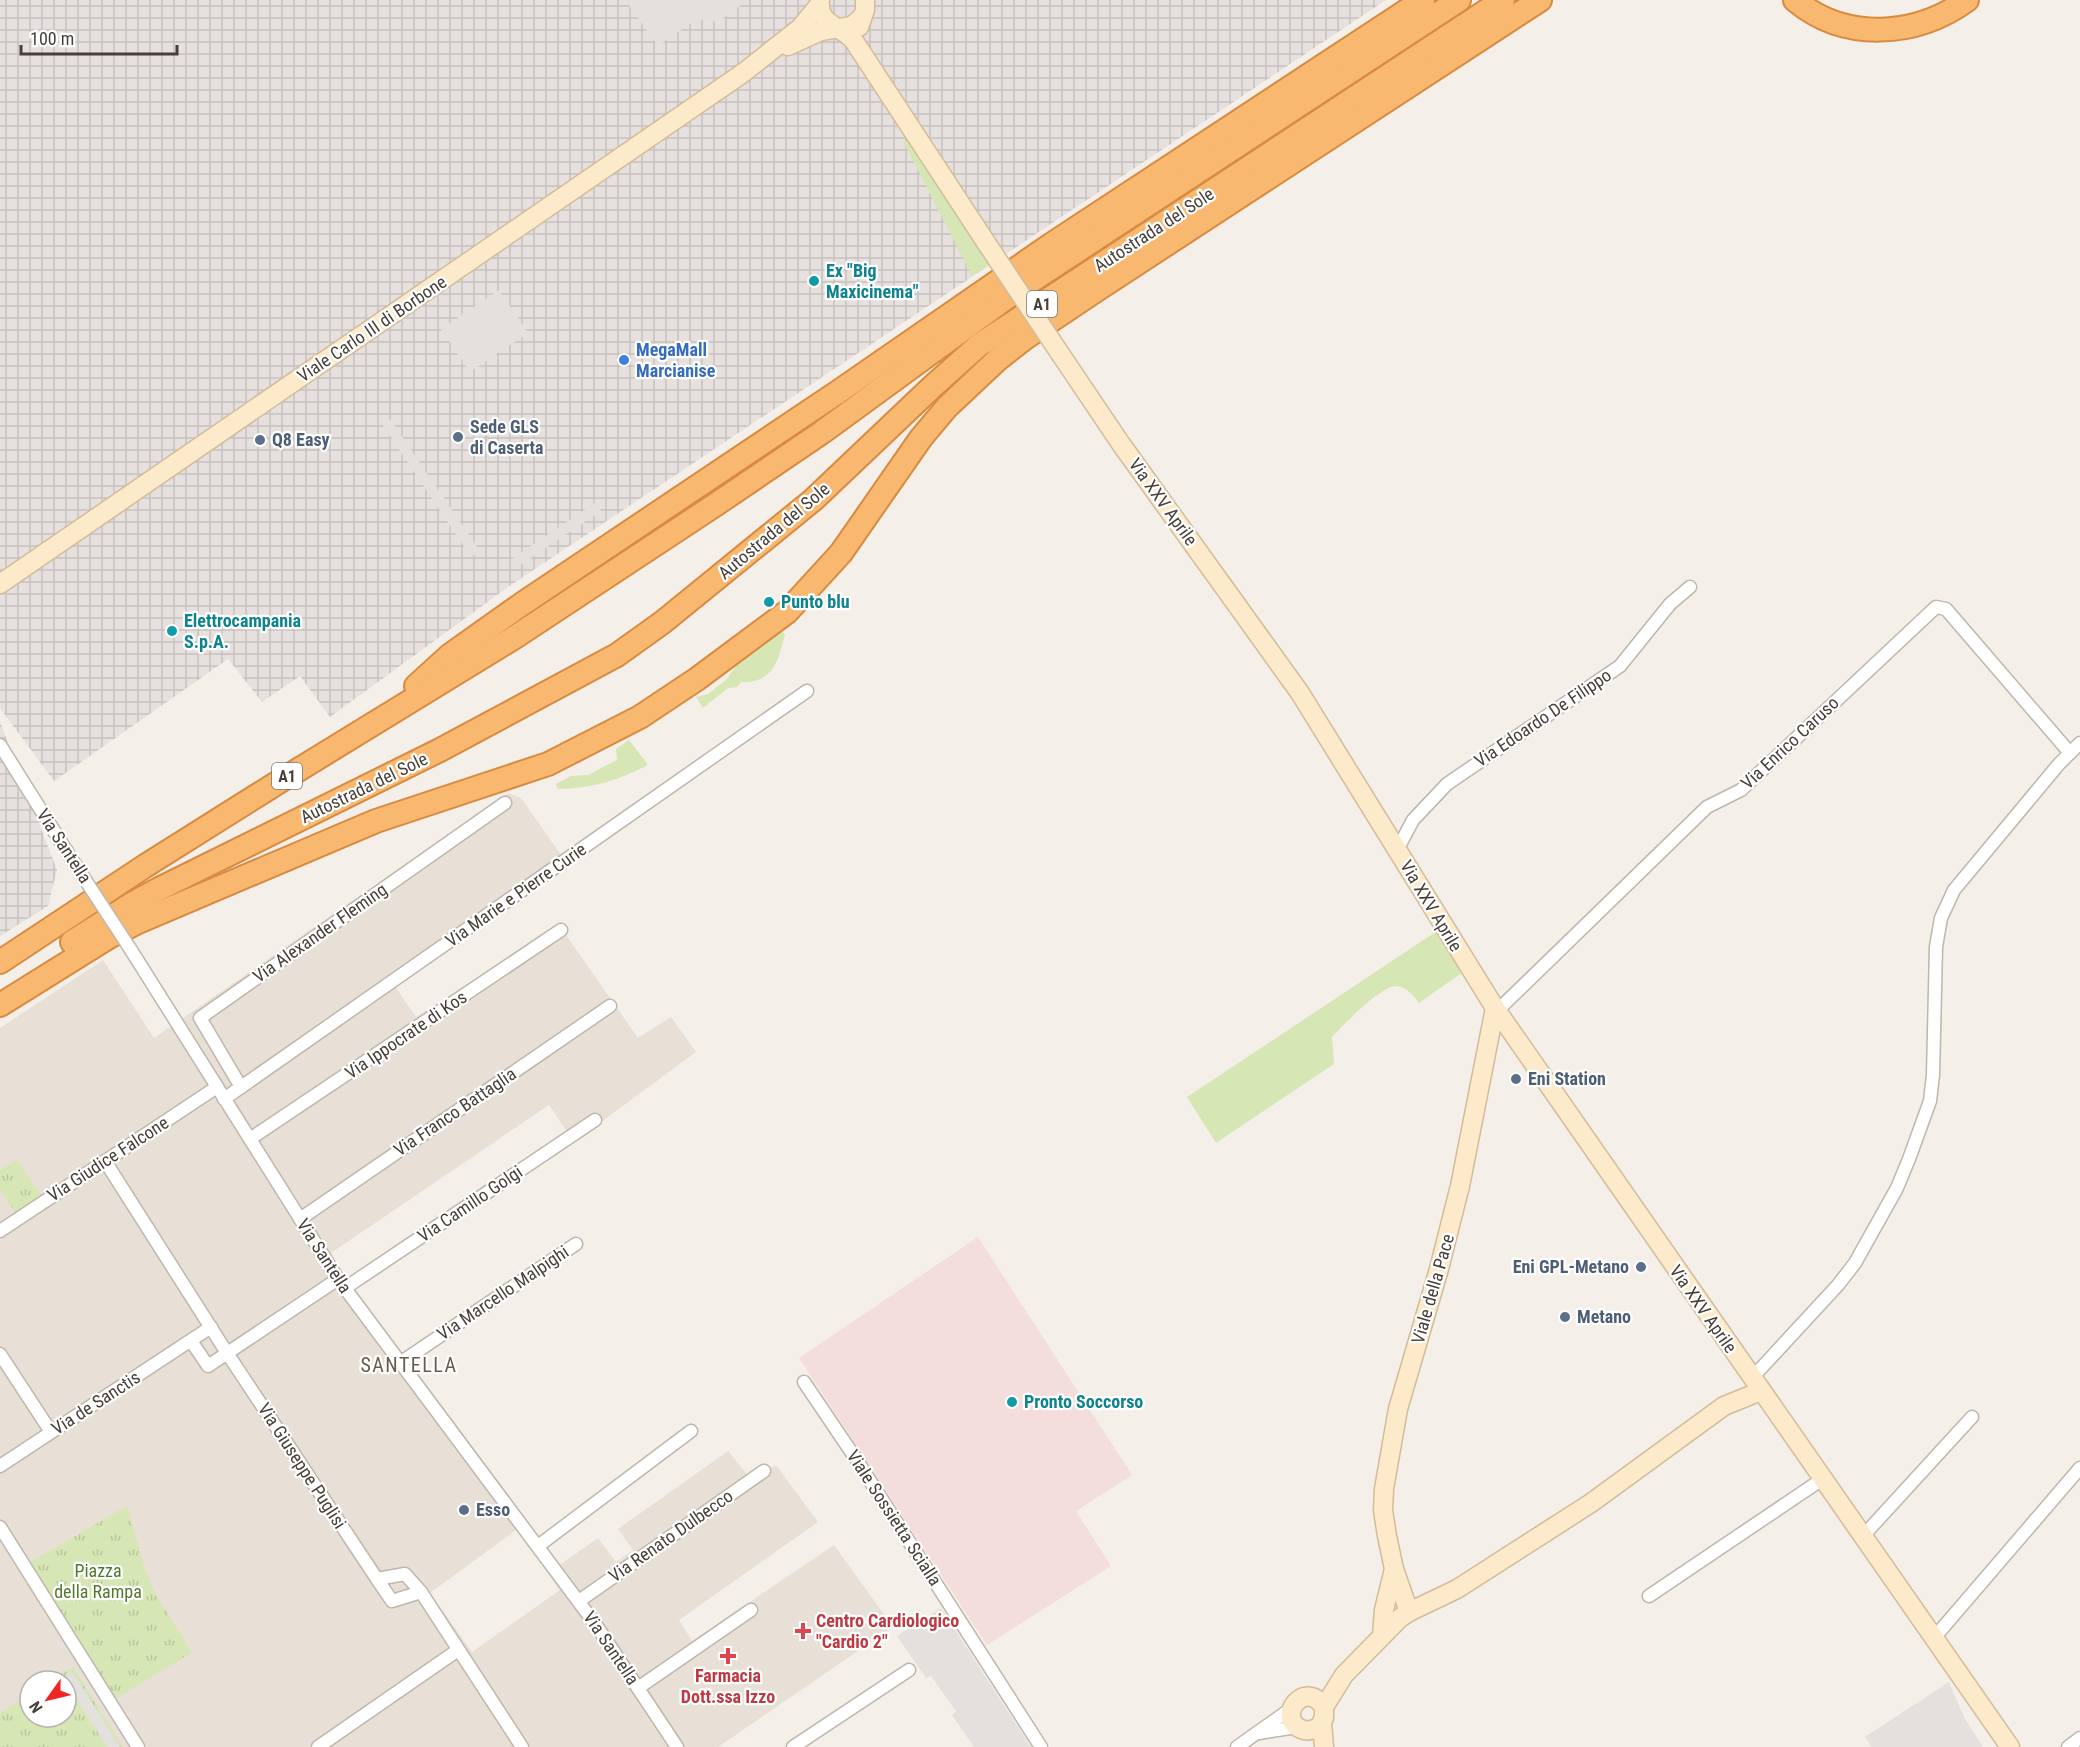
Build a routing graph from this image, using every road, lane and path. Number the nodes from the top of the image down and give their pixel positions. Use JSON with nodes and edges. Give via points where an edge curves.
{"nodes":[{"id":1,"x":1423,"y":0,"type":"edge"},
{"id":2,"x":1460,"y":0,"type":"edge"},
{"id":3,"x":1503,"y":0,"type":"edge"},
{"id":4,"x":1539,"y":0,"type":"edge"},
{"id":5,"x":1795,"y":0,"type":"edge"},
{"id":6,"x":1813,"y":0,"type":"edge"},
{"id":7,"x":1950,"y":0,"type":"edge"},
{"id":8,"x":1966,"y":0,"type":"edge"},
{"id":9,"x":819,"y":2,"type":"edge"},
{"id":10,"x":866,"y":7,"type":"edge"},
{"id":11,"x":838,"y":28,"type":"junction"},
{"id":12,"x":865,"y":57,"type":"junction"},
{"id":13,"x":743,"y":73,"type":"junction"},
{"id":14,"x":0,"y":584,"type":"edge"},
{"id":15,"x":1690,"y":587,"type":"dead end"},
{"id":16,"x":807,"y":691,"type":"dead end"},
{"id":17,"x":377,"y":720,"type":"junction"},
{"id":18,"x":2080,"y":743,"type":"edge"},
{"id":19,"x":0,"y":745,"type":"edge"},
{"id":20,"x":2070,"y":753,"type":"junction"},
{"id":21,"x":505,"y":803,"type":"dead end"},
{"id":22,"x":1397,"y":850,"type":"junction"},
{"id":23,"x":561,"y":930,"type":"dead end"},
{"id":24,"x":0,"y":962,"type":"edge"},
{"id":25,"x":0,"y":990,"type":"edge"},
{"id":26,"x":0,"y":1005,"type":"edge"},
{"id":27,"x":610,"y":1006,"type":"dead end"},
{"id":28,"x":1496,"y":1010,"type":"junction"},
{"id":29,"x":217,"y":1087,"type":"junction"},
{"id":30,"x":241,"y":1087,"type":"junction"},
{"id":31,"x":224,"y":1098,"type":"junction"},
{"id":32,"x":595,"y":1120,"type":"dead end"},
{"id":33,"x":250,"y":1139,"type":"junction"},
{"id":34,"x":105,"y":1161,"type":"junction"},
{"id":35,"x":300,"y":1219,"type":"junction"},
{"id":36,"x":0,"y":1231,"type":"edge"},
{"id":37,"x":576,"y":1244,"type":"dead end"},
{"id":38,"x":341,"y":1284,"type":"junction"},
{"id":39,"x":211,"y":1327,"type":"junction"},
{"id":40,"x":191,"y":1341,"type":"junction"},
{"id":41,"x":227,"y":1353,"type":"junction"},
{"id":42,"x":0,"y":1354,"type":"edge"},
{"id":43,"x":400,"y":1363,"type":"junction"},
{"id":44,"x":804,"y":1382,"type":"dead end"},
{"id":45,"x":1756,"y":1385,"type":"junction"},
{"id":46,"x":1972,"y":1417,"type":"dead end"},
{"id":47,"x":692,"y":1431,"type":"dead end"},
{"id":48,"x":51,"y":1432,"type":"junction"},
{"id":49,"x":0,"y":1466,"type":"edge"},
{"id":50,"x":2080,"y":1468,"type":"edge"},
{"id":51,"x":764,"y":1471,"type":"dead end"},
{"id":52,"x":1824,"y":1478,"type":"junction"},
{"id":53,"x":0,"y":1527,"type":"edge"},
{"id":54,"x":1864,"y":1535,"type":"junction"},
{"id":55,"x":538,"y":1546,"type":"junction"},
{"id":56,"x":1394,"y":1569,"type":"junction"},
{"id":57,"x":377,"y":1579,"type":"junction"},
{"id":58,"x":421,"y":1592,"type":"junction"},
{"id":59,"x":1649,"y":1596,"type":"dead end"},
{"id":60,"x":579,"y":1601,"type":"junction"},
{"id":61,"x":751,"y":1610,"type":"dead end"},
{"id":62,"x":1409,"y":1611,"type":"junction"},
{"id":63,"x":1382,"y":1635,"type":"junction"},
{"id":64,"x":1934,"y":1638,"type":"junction"},
{"id":65,"x":458,"y":1650,"type":"junction"},
{"id":66,"x":909,"y":1670,"type":"dead end"},
{"id":67,"x":638,"y":1688,"type":"junction"},
{"id":68,"x":1292,"y":1707,"type":"junction"},
{"id":69,"x":1319,"y":1709,"type":"junction"},
{"id":70,"x":1299,"y":1728,"type":"junction"},
{"id":71,"x":1258,"y":1733,"type":"junction"},
{"id":72,"x":2080,"y":1738,"type":"edge"},
{"id":73,"x":138,"y":1747,"type":"edge"},
{"id":74,"x":318,"y":1747,"type":"edge"},
{"id":75,"x":522,"y":1747,"type":"edge"},
{"id":76,"x":677,"y":1747,"type":"edge"},
{"id":77,"x":793,"y":1747,"type":"edge"},
{"id":78,"x":1041,"y":1747,"type":"edge"},
{"id":79,"x":1237,"y":1747,"type":"edge"},
{"id":80,"x":1311,"y":1747,"type":"edge"},
{"id":81,"x":1324,"y":1747,"type":"edge"},
{"id":82,"x":2010,"y":1747,"type":"edge"},
{"id":83,"x":2068,"y":1747,"type":"edge"}],
"edges":[{"from":1,"to":17,"type":"highway","via":[[1052,244],[522,603],[450,655]]},
{"from":2,"to":17,"type":"highway","name":"Autostrada del Sole","number":"A1","via":[[1010,296],[715,505],[515,637]]},
{"from":3,"to":25,"type":"highway","name":"Autostrada del Sole","number":"A1","via":[[979,345],[813,500],[617,655],[440,750],[130,905]]},
{"from":4,"to":26,"type":"highway","via":[[1098,289],[997,360],[921,438],[841,553],[795,605],[640,717],[548,764],[376,821],[138,922]]},
{"from":5,"to":8,"type":"highway","via":[[1824,19],[1886,31],[1930,21]]},
{"from":6,"to":7,"type":"highway","via":[[1835,13],[1894,21],[1926,13]]},
{"from":9,"to":11,"type":"street","name":"Viale Carlo III di Borbone","via":[[824,20]]},
{"from":9,"to":13,"type":"street","name":"Viale Carlo III di Borbone","via":[[800,28]]},
{"from":10,"to":11,"type":"street","name":"Viale Carlo III di Borbone","via":[[852,26]]},
{"from":10,"to":12,"type":"street","name":"Via XXV Aprile","via":[[858,34]]},
{"from":11,"to":12,"type":"street","name":"Via XXV Aprile","via":[[850,36]]},
{"from":11,"to":13,"type":"street","name":"Viale Carlo III di Borbone","via":[[806,38]]},
{"from":12,"to":22,"type":"street","name":"Via XXV Aprile","bridge":true,"via":[[1121,444],[1300,693]]},
{"from":13,"to":14,"type":"street","name":"Viale Carlo III di Borbone"},
{"from":15,"to":22,"type":"street","name":"Via Edoardo De Filippo","via":[[1670,604],[1620,666],[1447,784],[1413,820]]},
{"from":16,"to":30,"type":"street","name":"Via Marie e Pierre Curie"},
{"from":17,"to":24,"type":"highway","name":"Autostrada del Sole","number":"A1"},
{"from":18,"to":20,"type":"street"},
{"from":19,"to":29,"type":"street","name":"Via Santella","bridge":true},
{"from":20,"to":28,"type":"street","name":"Via Enrico Caruso","via":[[1946,609],[1936,608],[1741,790],[1707,807]]},
{"from":20,"to":45,"type":"street","via":[[1954,890],[1945,906],[1936,946],[1930,1101],[1897,1188],[1855,1263]]},
{"from":21,"to":30,"type":"street","name":"Via Alexander Fleming","via":[[201,1018]]},
{"from":22,"to":28,"type":"street","name":"Via XXV Aprile"},
{"from":23,"to":33,"type":"street","name":"Via Ippocrate di Kos"},
{"from":27,"to":35,"type":"street","name":"Via Franco Battaglia"},
{"from":28,"to":45,"type":"street","name":"Via XXV Aprile"},
{"from":28,"to":56,"type":"street","name":"Viale della Pace","via":[[1460,1186],[1389,1452],[1383,1510]]},
{"from":29,"to":31,"type":"street","name":"Via Santella"},
{"from":29,"to":34,"type":"street","name":"Via Giudice Falcone"},
{"from":30,"to":31,"type":"street","name":"Via Marie e Pierre Curie"},
{"from":31,"to":33,"type":"street","name":"Via Santella"},
{"from":32,"to":38,"type":"street","name":"Via Camillo Golgi"},
{"from":33,"to":35,"type":"street","name":"Via Santella"},
{"from":34,"to":36,"type":"street","name":"Via Giudice Falcone"},
{"from":34,"to":39,"type":"street","name":"Via Giuseppe Puglisi"},
{"from":35,"to":38,"type":"street","name":"Via Santella"},
{"from":37,"to":43,"type":"street","name":"Via Marcello Malpighi"},
{"from":38,"to":41,"type":"street"},
{"from":38,"to":43,"type":"street","name":"Via Santella"},
{"from":39,"to":40,"type":"street","name":"Via de Sanctis"},
{"from":39,"to":41,"type":"street","name":"Via Giuseppe Puglisi"},
{"from":40,"to":41,"type":"street","via":[[208,1366]]},
{"from":40,"to":48,"type":"street","name":"Via de Sanctis"},
{"from":41,"to":57,"type":"street","name":"Via Giuseppe Puglisi"},
{"from":42,"to":48,"type":"street"},
{"from":43,"to":55,"type":"street","name":"Via Santella"},
{"from":44,"to":78,"type":"street","name":"Viale Sossietta Scialla"},
{"from":45,"to":52,"type":"street","name":"Via XXV Aprile"},
{"from":45,"to":62,"type":"street","via":[[1591,1503],[1457,1589]]},
{"from":46,"to":54,"type":"street"},
{"from":47,"to":55,"type":"street"},
{"from":48,"to":49,"type":"street","name":"Via de Sanctis"},
{"from":50,"to":64,"type":"street"},
{"from":51,"to":60,"type":"street","name":"Via Renato Dulbecco"},
{"from":52,"to":54,"type":"street","name":"Via XXV Aprile"},
{"from":52,"to":59,"type":"street"},
{"from":53,"to":73,"type":"street"},
{"from":54,"to":64,"type":"street","name":"Via XXV Aprile"},
{"from":55,"to":60,"type":"street","name":"Via Santella"},
{"from":56,"to":62,"type":"street","name":"Viale della Pace"},
{"from":56,"to":63,"type":"street"},
{"from":57,"to":58,"type":"street","via":[[405,1574]]},
{"from":57,"to":58,"type":"street","name":"Via Giuseppe Puglisi","via":[[392,1601]]},
{"from":58,"to":65,"type":"street"},
{"from":60,"to":67,"type":"street","name":"Via Santella"},
{"from":61,"to":67,"type":"street"},
{"from":62,"to":63,"type":"street"},
{"from":63,"to":69,"type":"street","via":[[1344,1675]]},
{"from":64,"to":82,"type":"street","name":"Via XXV Aprile"},
{"from":65,"to":74,"type":"street"},
{"from":65,"to":75,"type":"street"},
{"from":66,"to":77,"type":"street"},
{"from":67,"to":76,"type":"street","name":"Via Santella"},
{"from":68,"to":69,"type":"street","via":[[1299,1699]]},
{"from":68,"to":70,"type":"street","via":[[1291,1718]]},
{"from":68,"to":71,"type":"street"},
{"from":69,"to":70,"type":"street","via":[[1310,1731]]},
{"from":69,"to":81,"type":"street"},
{"from":70,"to":71,"type":"street"},
{"from":70,"to":80,"type":"street"},
{"from":71,"to":79,"type":"street"},
{"from":72,"to":83,"type":"street"}]}
